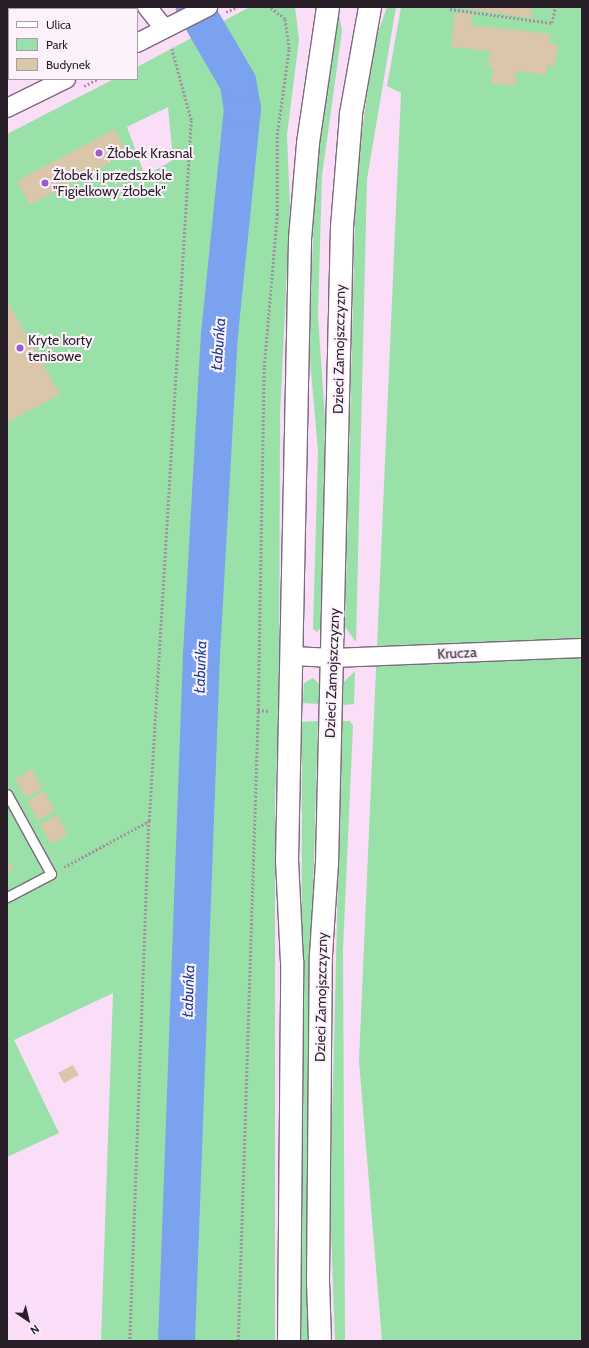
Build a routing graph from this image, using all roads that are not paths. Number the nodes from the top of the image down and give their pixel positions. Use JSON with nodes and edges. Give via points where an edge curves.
{"nodes":[{"id":1,"x":147,"y":7,"type":"edge"},
{"id":2,"x":328,"y":7,"type":"edge"},
{"id":3,"x":370,"y":7,"type":"edge"},
{"id":4,"x":216,"y":10,"type":"edge"},
{"id":5,"x":170,"y":32,"type":"junction"},
{"id":6,"x":138,"y":43,"type":"edge"},
{"id":7,"x":64,"y":80,"type":"edge"},
{"id":8,"x":7,"y":108,"type":"edge"},
{"id":9,"x":582,"y":648,"type":"edge"},
{"id":10,"x":292,"y":656,"type":"junction"},
{"id":11,"x":333,"y":658,"type":"junction"},
{"id":12,"x":7,"y":794,"type":"edge"},
{"id":13,"x":7,"y":896,"type":"edge"},
{"id":14,"x":289,"y":1341,"type":"edge"},
{"id":15,"x":320,"y":1341,"type":"edge"}],
"edges":[{"from":1,"to":5,"type":"street"},
{"from":2,"to":10,"type":"main road","name":"Dzieci Zamojszczyzny","via":[[309,135],[300,239]]},
{"from":3,"to":11,"type":"main road","name":"Dzieci Zamojszczyzny","via":[[351,114],[344,191]]},
{"from":4,"to":5,"type":"street"},
{"from":5,"to":6,"type":"street"},
{"from":7,"to":8,"type":"street"},
{"from":9,"to":11,"type":"street","name":"Krucza"},
{"from":10,"to":11,"type":"street","name":"Krucza"},
{"from":10,"to":14,"type":"main road","name":"Dzieci Zamojszczyzny","via":[[287,861],[292,962]]},
{"from":11,"to":15,"type":"main road","name":"Dzieci Zamojszczyzny","via":[[327,862],[321,955],[318,1273]]},
{"from":12,"to":13,"type":"lane","via":[[51,874]]}]}
